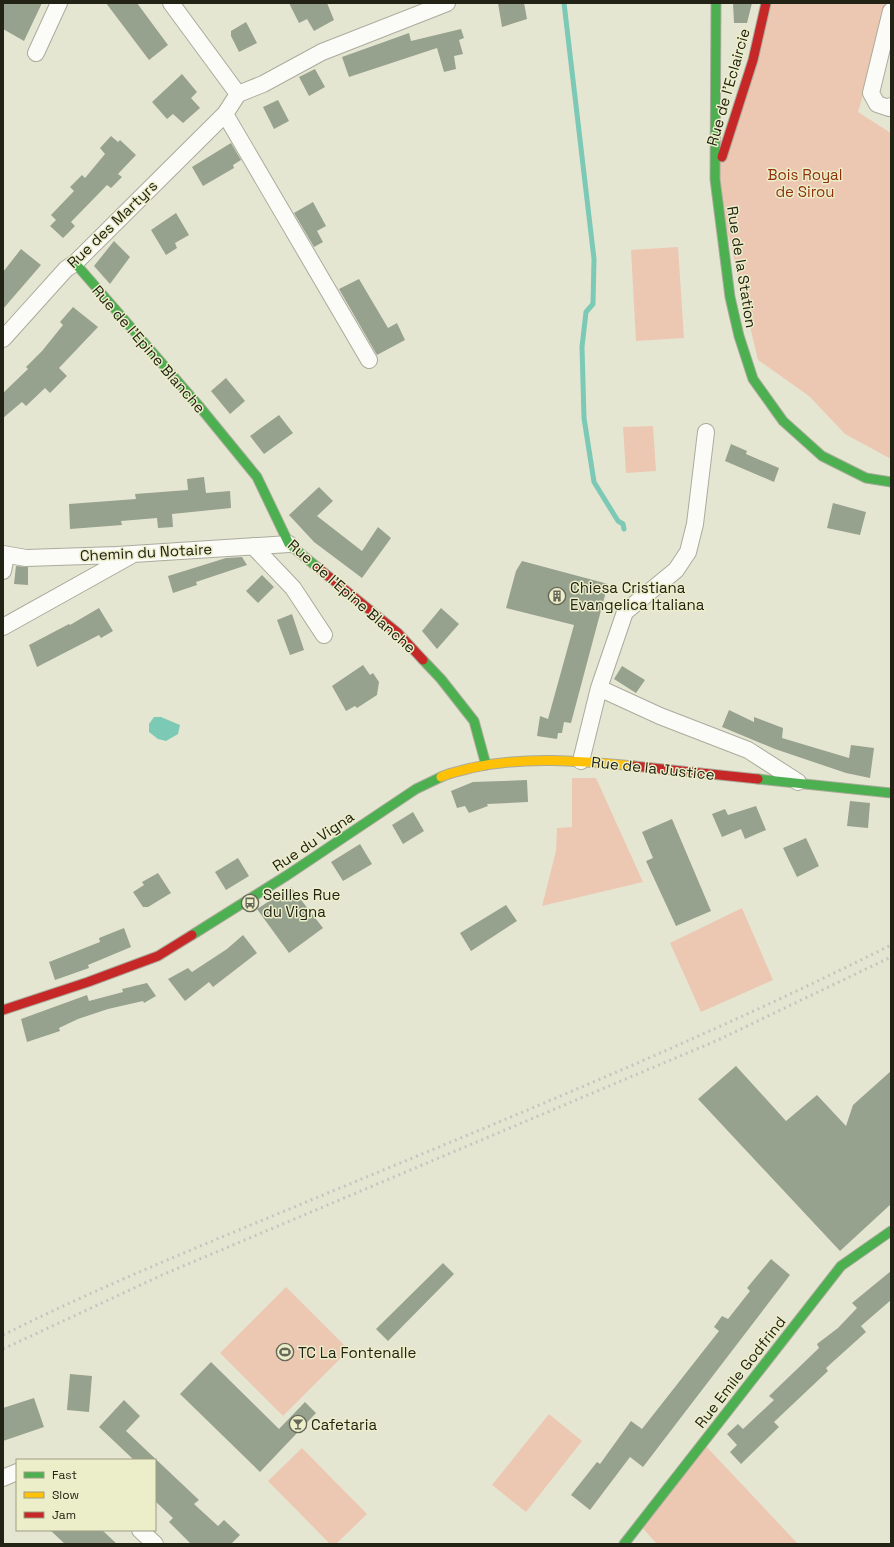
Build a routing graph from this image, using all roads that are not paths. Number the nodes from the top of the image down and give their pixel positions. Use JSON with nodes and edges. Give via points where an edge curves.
{"nodes":[{"id":1,"x":59,"y":3,"type":"edge"},
{"id":2,"x":171,"y":3,"type":"edge"},
{"id":3,"x":716,"y":3,"type":"edge"},
{"id":4,"x":766,"y":3,"type":"edge"},
{"id":5,"x":444,"y":4,"type":"edge"},
{"id":6,"x":891,"y":11,"type":"edge"},
{"id":7,"x":36,"y":53,"type":"dead end"},
{"id":8,"x":238,"y":94,"type":"junction"},
{"id":9,"x":891,"y":106,"type":"edge"},
{"id":10,"x":225,"y":114,"type":"junction"},
{"id":11,"x":715,"y":179,"type":"junction"},
{"id":12,"x":75,"y":263,"type":"junction"},
{"id":13,"x":3,"y":338,"type":"edge"},
{"id":14,"x":369,"y":360,"type":"dead end"},
{"id":15,"x":706,"y":432,"type":"dead end"},
{"id":16,"x":891,"y":482,"type":"edge"},
{"id":17,"x":289,"y":544,"type":"junction"},
{"id":18,"x":253,"y":546,"type":"junction"},
{"id":19,"x":5,"y":554,"type":"edge"},
{"id":20,"x":135,"y":554,"type":"junction"},
{"id":21,"x":3,"y":571,"type":"edge"},
{"id":22,"x":3,"y":627,"type":"edge"},
{"id":23,"x":324,"y":635,"type":"dead end"},
{"id":24,"x":599,"y":688,"type":"junction"},
{"id":25,"x":581,"y":761,"type":"junction"},
{"id":26,"x":486,"y":765,"type":"junction"},
{"id":27,"x":799,"y":783,"type":"junction"},
{"id":28,"x":891,"y":793,"type":"edge"},
{"id":29,"x":3,"y":1010,"type":"edge"},
{"id":30,"x":891,"y":1231,"type":"edge"},
{"id":31,"x":16,"y":1472,"type":"edge"},
{"id":32,"x":3,"y":1478,"type":"edge"},
{"id":33,"x":141,"y":1531,"type":"edge"},
{"id":34,"x":155,"y":1544,"type":"edge"},
{"id":35,"x":624,"y":1544,"type":"edge"}],
"edges":[{"from":1,"to":7,"type":"street"},
{"from":2,"to":8,"type":"street"},
{"from":3,"to":11,"type":"street","name":"Rue de la Station"},
{"from":4,"to":11,"type":"street","name":"Rue de l'Eclaircie","via":[[753,60]]},
{"from":5,"to":8,"type":"street","via":[[322,52],[263,84]]},
{"from":6,"to":9,"type":"street","via":[[871,93],[877,104],[889,108]]},
{"from":8,"to":10,"type":"street","name":"Rue des Martyrs"},
{"from":10,"to":12,"type":"street","name":"Rue des Martyrs"},
{"from":10,"to":14,"type":"street"},
{"from":11,"to":16,"type":"street","name":"Rue de la Station","via":[[730,297],[753,379],[783,421],[822,456],[866,478]]},
{"from":12,"to":13,"type":"street","name":"Rue des Martyrs","via":[[66,269]]},
{"from":12,"to":17,"type":"street","name":"Rue de l'Epine Blanche","via":[[257,477]]},
{"from":15,"to":24,"type":"street","name":"Rue de la Justice","via":[[695,524],[688,552],[676,570],[625,612]]},
{"from":17,"to":18,"type":"street","name":"Chemin du Notaire"},
{"from":17,"to":26,"type":"street","name":"Rue de l'Epine Blanche","via":[[398,633],[441,679],[474,721]]},
{"from":18,"to":20,"type":"street","name":"Chemin du Notaire"},
{"from":18,"to":23,"type":"street","name":"Rue de l'Epine Blanche","via":[[293,588]]},
{"from":19,"to":20,"type":"street","name":"Chemin du Notaire","via":[[26,558]]},
{"from":19,"to":21,"type":"street"},
{"from":20,"to":22,"type":"street"},
{"from":24,"to":25,"type":"street","name":"Rue de la Justice"},
{"from":24,"to":27,"type":"street","name":"Rue de la Justice","via":[[660,716],[748,750]]},
{"from":25,"to":26,"type":"street","name":"Rue du Vigna","via":[[537,760]]},
{"from":25,"to":27,"type":"street","name":"Rue de la Justice"},
{"from":26,"to":29,"type":"street","name":"Rue du Vigna","via":[[447,774],[416,789],[286,876],[158,956]]},
{"from":27,"to":28,"type":"street","name":"Rue de la Justice"},
{"from":30,"to":35,"type":"street","name":"Rue Emile Godfrind","via":[[841,1266]]},
{"from":31,"to":32,"type":"street"},
{"from":33,"to":34,"type":"street"}]}
